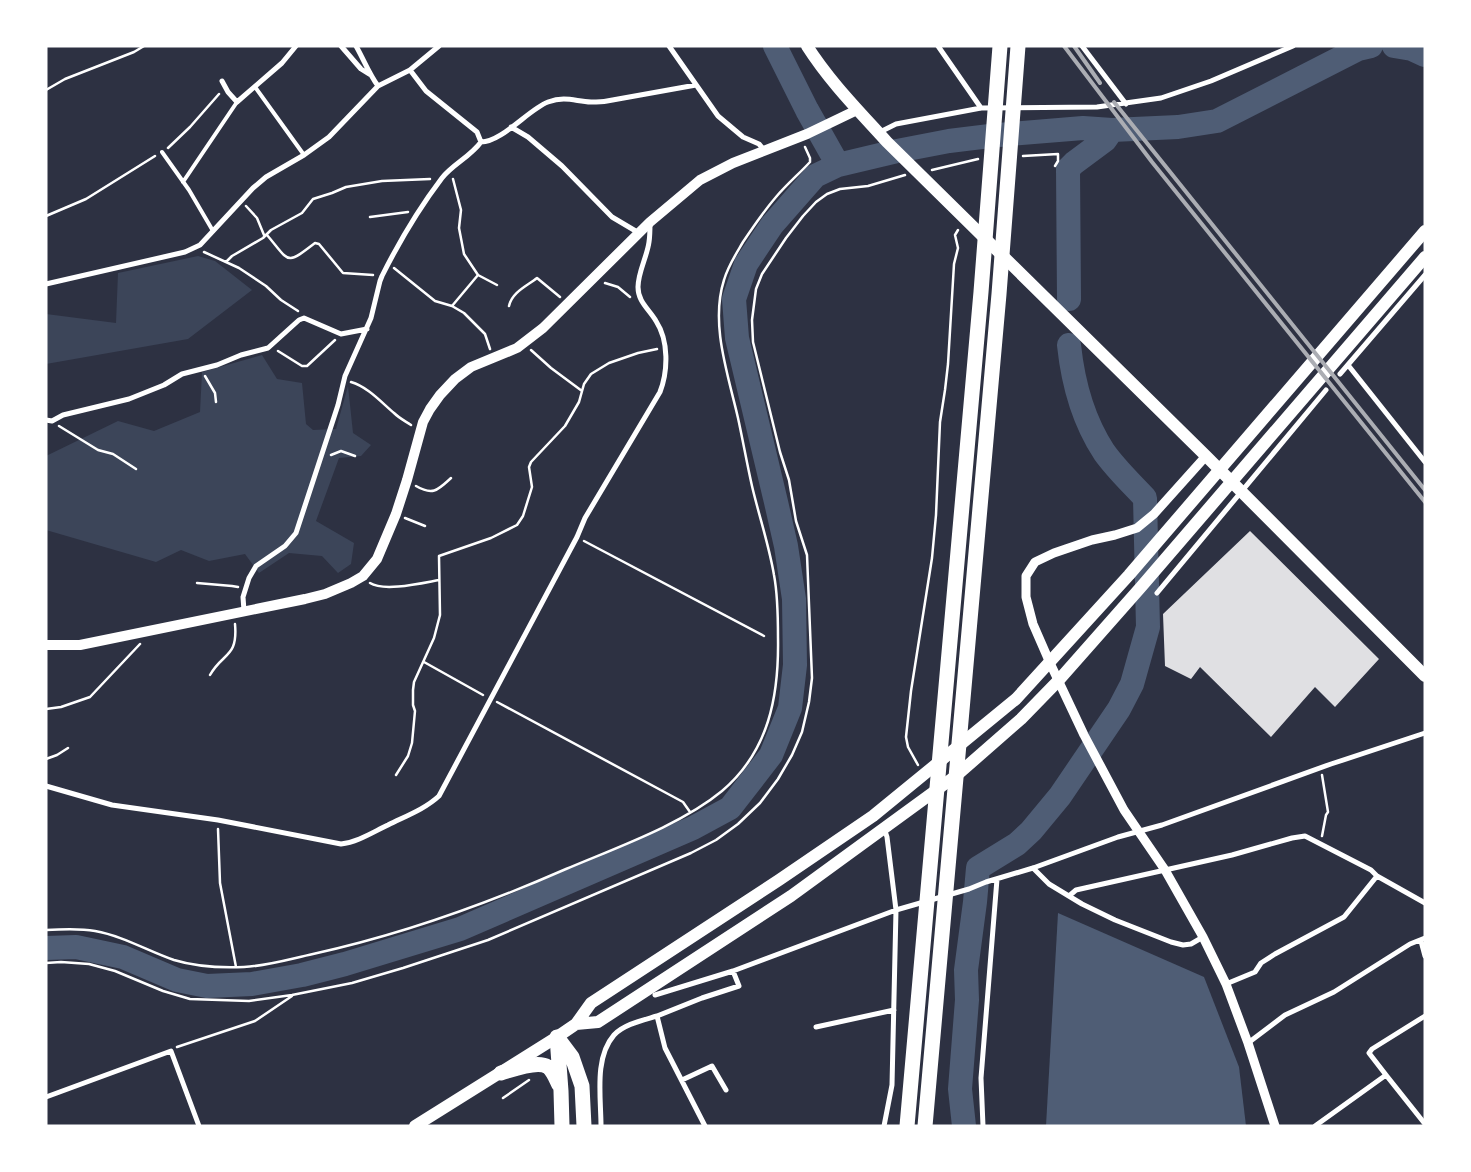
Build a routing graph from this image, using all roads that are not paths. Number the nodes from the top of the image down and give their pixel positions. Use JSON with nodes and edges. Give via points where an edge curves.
{"nodes":[{"id":1,"x":296,"y":46,"type":"edge"},
{"id":2,"x":341,"y":46,"type":"edge"},
{"id":3,"x":356,"y":46,"type":"edge"},
{"id":4,"x":439,"y":46,"type":"edge"},
{"id":5,"x":669,"y":46,"type":"edge"},
{"id":6,"x":807,"y":46,"type":"edge"},
{"id":7,"x":938,"y":46,"type":"edge"},
{"id":8,"x":1000,"y":46,"type":"edge"},
{"id":9,"x":1018,"y":46,"type":"edge"},
{"id":10,"x":1082,"y":46,"type":"edge"},
{"id":11,"x":1273,"y":46,"type":"edge"},
{"id":12,"x":1293,"y":46,"type":"edge"},
{"id":13,"x":1278,"y":53,"type":"junction"},
{"id":14,"x":410,"y":70,"type":"junction"},
{"id":15,"x":370,"y":74,"type":"junction"},
{"id":16,"x":222,"y":81,"type":"dead end"},
{"id":17,"x":255,"y":86,"type":"junction"},
{"id":18,"x":378,"y":86,"type":"junction"},
{"id":19,"x":696,"y":86,"type":"junction"},
{"id":20,"x":237,"y":102,"type":"junction"},
{"id":21,"x":1126,"y":104,"type":"junction"},
{"id":22,"x":981,"y":108,"type":"junction"},
{"id":23,"x":857,"y":110,"type":"junction"},
{"id":24,"x":511,"y":127,"type":"junction"},
{"id":25,"x":883,"y":137,"type":"junction"},
{"id":26,"x":481,"y":142,"type":"junction"},
{"id":27,"x":765,"y":151,"type":"junction"},
{"id":28,"x":162,"y":152,"type":"road end"},
{"id":29,"x":304,"y":154,"type":"junction"},
{"id":30,"x":183,"y":182,"type":"junction"},
{"id":31,"x":650,"y":222,"type":"junction"},
{"id":32,"x":213,"y":231,"type":"junction"},
{"id":33,"x":1425,"y":231,"type":"edge"},
{"id":34,"x":639,"y":233,"type":"junction"},
{"id":35,"x":1425,"y":257,"type":"edge"},
{"id":36,"x":1425,"y":275,"type":"edge"},
{"id":37,"x":46,"y":284,"type":"edge"},
{"id":38,"x":367,"y":329,"type":"junction"},
{"id":39,"x":1348,"y":365,"type":"junction"},
{"id":40,"x":1340,"y":374,"type":"dead end"},
{"id":41,"x":1326,"y":390,"type":"dead end"},
{"id":42,"x":49,"y":420,"type":"edge"},
{"id":43,"x":1206,"y":456,"type":"junction"},
{"id":44,"x":1425,"y":462,"type":"edge"},
{"id":45,"x":1242,"y":492,"type":"junction"},
{"id":46,"x":1157,"y":593,"type":"dead end"},
{"id":47,"x":239,"y":612,"type":"junction"},
{"id":48,"x":46,"y":645,"type":"edge"},
{"id":49,"x":1050,"y":663,"type":"junction"},
{"id":50,"x":1425,"y":676,"type":"edge"},
{"id":51,"x":1058,"y":681,"type":"junction"},
{"id":52,"x":1425,"y":733,"type":"edge"},
{"id":53,"x":46,"y":786,"type":"edge"},
{"id":54,"x":884,"y":828,"type":"junction"},
{"id":55,"x":1138,"y":831,"type":"junction"},
{"id":56,"x":1033,"y":868,"type":"junction"},
{"id":57,"x":1165,"y":870,"type":"junction"},
{"id":58,"x":1377,"y":876,"type":"junction"},
{"id":59,"x":996,"y":879,"type":"junction"},
{"id":60,"x":1069,"y":896,"type":"junction"},
{"id":61,"x":1425,"y":903,"type":"edge"},
{"id":62,"x":896,"y":910,"type":"junction"},
{"id":63,"x":1203,"y":937,"type":"junction"},
{"id":64,"x":1423,"y":939,"type":"edge"},
{"id":65,"x":1425,"y":956,"type":"edge"},
{"id":66,"x":733,"y":971,"type":"junction"},
{"id":67,"x":1226,"y":984,"type":"junction"},
{"id":68,"x":655,"y":995,"type":"dead end"},
{"id":69,"x":894,"y":1010,"type":"junction"},
{"id":70,"x":657,"y":1016,"type":"junction"},
{"id":71,"x":1425,"y":1016,"type":"edge"},
{"id":72,"x":576,"y":1024,"type":"junction"},
{"id":73,"x":816,"y":1028,"type":"dead end"},
{"id":74,"x":557,"y":1036,"type":"junction"},
{"id":75,"x":1248,"y":1043,"type":"junction"},
{"id":76,"x":501,"y":1073,"type":"junction"},
{"id":77,"x":1386,"y":1075,"type":"junction"},
{"id":78,"x":682,"y":1080,"type":"junction"},
{"id":79,"x":726,"y":1090,"type":"dead end"},
{"id":80,"x":561,"y":1091,"type":"junction"},
{"id":81,"x":46,"y":1097,"type":"edge"},
{"id":82,"x":1425,"y":1124,"type":"edge"},
{"id":83,"x":417,"y":1125,"type":"edge"},
{"id":84,"x":925,"y":1125,"type":"edge"},
{"id":85,"x":199,"y":1126,"type":"edge"},
{"id":86,"x":562,"y":1126,"type":"edge"},
{"id":87,"x":584,"y":1126,"type":"edge"},
{"id":88,"x":601,"y":1126,"type":"edge"},
{"id":89,"x":705,"y":1126,"type":"edge"},
{"id":90,"x":884,"y":1126,"type":"edge"},
{"id":91,"x":907,"y":1126,"type":"edge"},
{"id":92,"x":983,"y":1126,"type":"edge"},
{"id":93,"x":1274,"y":1126,"type":"edge"},
{"id":94,"x":1315,"y":1126,"type":"edge"}],
"edges":[{"from":1,"to":17,"type":"street"},
{"from":2,"to":15,"type":"street"},
{"from":3,"to":15,"type":"street"},
{"from":4,"to":14,"type":"street"},
{"from":5,"to":19,"type":"street"},
{"from":6,"to":23,"type":"main road"},
{"from":7,"to":22,"type":"street"},
{"from":8,"to":91,"type":"highway"},
{"from":9,"to":84,"type":"highway"},
{"from":10,"to":21,"type":"street"},
{"from":11,"to":13,"type":"street"},
{"from":12,"to":13,"type":"street"},
{"from":13,"to":21,"type":"street","via":[[1194,87],[1161,98]]},
{"from":14,"to":18,"type":"street"},
{"from":14,"to":26,"type":"street","via":[[426,91],[477,132]]},
{"from":15,"to":18,"type":"street"},
{"from":16,"to":20,"type":"street"},
{"from":17,"to":20,"type":"street"},
{"from":17,"to":29,"type":"lane"},
{"from":18,"to":29,"type":"street","via":[[338,128]]},
{"from":19,"to":24,"type":"street","via":[[607,101],[564,98],[546,103]]},
{"from":19,"to":27,"type":"street","via":[[718,116]]},
{"from":20,"to":30,"type":"lane"},
{"from":21,"to":22,"type":"street"},
{"from":22,"to":25,"type":"street","via":[[896,124]]},
{"from":23,"to":25,"type":"main road"},
{"from":23,"to":27,"type":"main road"},
{"from":24,"to":26,"type":"street","via":[[488,142]]},
{"from":24,"to":34,"type":"street","via":[[562,166],[612,217]]},
{"from":25,"to":43,"type":"main road"},
{"from":26,"to":38,"type":"street","via":[[443,177],[420,211],[382,276]]},
{"from":27,"to":31,"type":"main road","via":[[700,180]]},
{"from":28,"to":30,"type":"lane"},
{"from":29,"to":32,"type":"street","via":[[266,177]]},
{"from":30,"to":32,"type":"lane"},
{"from":31,"to":34,"type":"main road"},
{"from":31,"to":53,"type":"street","via":[[650,241],[638,288],[642,302],[657,321],[664,342],[666,372],[660,392],[585,518],[439,796],[429,805],[362,838],[341,844],[218,820],[112,805]]},
{"from":32,"to":37,"type":"street","via":[[200,245],[185,252]]},
{"from":33,"to":49,"type":"main road"},
{"from":34,"to":47,"type":"main road","via":[[543,328],[517,348],[471,367],[440,395],[423,422],[396,514],[377,560],[362,576],[324,594]]},
{"from":35,"to":51,"type":"main road"},
{"from":36,"to":39,"type":"street"},
{"from":38,"to":42,"type":"street","via":[[341,334],[304,318],[268,348],[182,374],[129,399]]},
{"from":38,"to":47,"type":"street","via":[[344,380],[296,533],[285,546],[256,566]]},
{"from":39,"to":40,"type":"street"},
{"from":39,"to":44,"type":"street"},
{"from":41,"to":45,"type":"street"},
{"from":43,"to":45,"type":"main road"},
{"from":43,"to":49,"type":"street","via":[[1154,514],[1137,528],[1092,540],[1035,562],[1026,576],[1026,597],[1033,624]]},
{"from":45,"to":46,"type":"street"},
{"from":45,"to":50,"type":"main road"},
{"from":47,"to":48,"type":"main road","via":[[80,646]]},
{"from":49,"to":51,"type":"street"},
{"from":49,"to":72,"type":"main road","via":[[1016,699],[873,816],[591,1003]]},
{"from":51,"to":54,"type":"main road","via":[[1021,720],[957,775]]},
{"from":51,"to":55,"type":"street","via":[[1098,763]]},
{"from":52,"to":55,"type":"street"},
{"from":54,"to":62,"type":"street"},
{"from":54,"to":72,"type":"main road","via":[[791,896],[598,1022]]},
{"from":55,"to":56,"type":"street"},
{"from":55,"to":57,"type":"street"},
{"from":56,"to":59,"type":"street"},
{"from":56,"to":60,"type":"street","via":[[1049,884]]},
{"from":57,"to":58,"type":"street","via":[[1305,836]]},
{"from":57,"to":60,"type":"street","via":[[1076,890]]},
{"from":57,"to":63,"type":"street"},
{"from":58,"to":61,"type":"street"},
{"from":58,"to":67,"type":"street","via":[[1344,917],[1275,954],[1261,963],[1255,972]]},
{"from":59,"to":62,"type":"street"},
{"from":59,"to":92,"type":"street","via":[[981,1078]]},
{"from":60,"to":63,"type":"street","via":[[1115,920],[1171,942],[1191,944]]},
{"from":62,"to":66,"type":"street"},
{"from":62,"to":69,"type":"street"},
{"from":63,"to":67,"type":"street"},
{"from":64,"to":65,"type":"street"},
{"from":64,"to":75,"type":"street","via":[[1334,992],[1285,1015]]},
{"from":66,"to":68,"type":"street"},
{"from":66,"to":70,"type":"street","via":[[739,986]]},
{"from":67,"to":75,"type":"street"},
{"from":69,"to":73,"type":"street"},
{"from":69,"to":90,"type":"street","via":[[892,1085]]},
{"from":70,"to":78,"type":"street","via":[[665,1048]]},
{"from":70,"to":88,"type":"street","via":[[633,1023],[615,1034],[603,1054]]},
{"from":71,"to":77,"type":"street","via":[[1369,1053]]},
{"from":72,"to":74,"type":"main road"},
{"from":74,"to":76,"type":"main road"},
{"from":74,"to":80,"type":"highway"},
{"from":74,"to":87,"type":"highway","via":[[572,1057],[582,1086]]},
{"from":75,"to":93,"type":"street"},
{"from":76,"to":80,"type":"highway","via":[[539,1065],[548,1068],[556,1077]]},
{"from":76,"to":83,"type":"main road"},
{"from":77,"to":82,"type":"street"},
{"from":77,"to":94,"type":"street"},
{"from":78,"to":79,"type":"street","via":[[712,1066]]},
{"from":78,"to":89,"type":"street"},
{"from":80,"to":86,"type":"highway"},
{"from":81,"to":85,"type":"street","via":[[171,1051]]}]}
